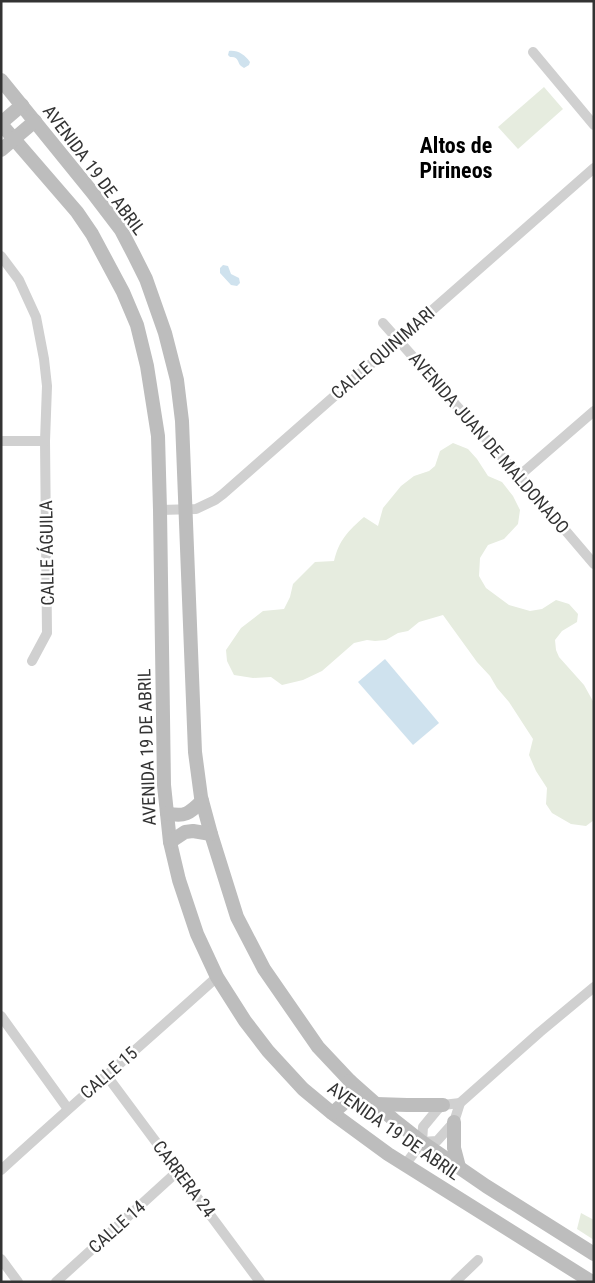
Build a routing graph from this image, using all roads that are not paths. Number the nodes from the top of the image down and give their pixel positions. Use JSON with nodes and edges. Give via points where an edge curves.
{"nodes":[{"id":1,"x":533,"y":52,"type":"dead end"},
{"id":2,"x":1,"y":80,"type":"edge"},
{"id":3,"x":22,"y":105,"type":"junction"},
{"id":4,"x":35,"y":121,"type":"junction"},
{"id":5,"x":1,"y":123,"type":"edge"},
{"id":6,"x":594,"y":125,"type":"edge"},
{"id":7,"x":14,"y":139,"type":"junction"},
{"id":8,"x":1,"y":150,"type":"edge"},
{"id":9,"x":594,"y":168,"type":"edge"},
{"id":10,"x":1,"y":256,"type":"edge"},
{"id":11,"x":383,"y":323,"type":"dead end"},
{"id":12,"x":399,"y":340,"type":"junction"},
{"id":13,"x":594,"y":411,"type":"edge"},
{"id":14,"x":1,"y":441,"type":"edge"},
{"id":15,"x":45,"y":441,"type":"junction"},
{"id":16,"x":519,"y":476,"type":"junction"},
{"id":17,"x":186,"y":509,"type":"junction"},
{"id":18,"x":160,"y":510,"type":"junction"},
{"id":19,"x":594,"y":564,"type":"edge"},
{"id":20,"x":32,"y":661,"type":"dead end"},
{"id":21,"x":202,"y":801,"type":"junction"},
{"id":22,"x":167,"y":812,"type":"junction"},
{"id":23,"x":211,"y":834,"type":"junction"},
{"id":24,"x":170,"y":842,"type":"junction"},
{"id":25,"x":217,"y":977,"type":"junction"},
{"id":26,"x":594,"y":987,"type":"edge"},
{"id":27,"x":1,"y":1016,"type":"edge"},
{"id":28,"x":107,"y":1076,"type":"junction"},
{"id":29,"x":350,"y":1081,"type":"junction"},
{"id":30,"x":460,"y":1103,"type":"junction"},
{"id":31,"x":376,"y":1104,"type":"junction"},
{"id":32,"x":444,"y":1105,"type":"junction"},
{"id":33,"x":68,"y":1109,"type":"junction"},
{"id":34,"x":332,"y":1114,"type":"junction"},
{"id":35,"x":454,"y":1122,"type":"junction"},
{"id":36,"x":422,"y":1142,"type":"junction"},
{"id":37,"x":405,"y":1164,"type":"junction"},
{"id":38,"x":459,"y":1167,"type":"junction"},
{"id":39,"x":1,"y":1170,"type":"edge"},
{"id":40,"x":178,"y":1172,"type":"junction"},
{"id":41,"x":594,"y":1254,"type":"edge"},
{"id":42,"x":1,"y":1259,"type":"edge"},
{"id":43,"x":478,"y":1260,"type":"dead end"},
{"id":44,"x":18,"y":1282,"type":"edge"},
{"id":45,"x":56,"y":1282,"type":"edge"},
{"id":46,"x":260,"y":1282,"type":"edge"},
{"id":47,"x":454,"y":1282,"type":"edge"},
{"id":48,"x":592,"y":1282,"type":"edge"}],
"edges":[{"from":1,"to":6,"type":"street"},
{"from":2,"to":3,"type":"main road","name":"AVENIDA 19 DE ABRIL"},
{"from":3,"to":4,"type":"main road","name":"AVENIDA 19 DE ABRIL"},
{"from":3,"to":5,"type":"main road"},
{"from":4,"to":7,"type":"main road"},
{"from":4,"to":17,"type":"main road","name":"AVENIDA 19 DE ABRIL","via":[[121,230],[146,279],[177,380]]},
{"from":5,"to":7,"type":"main road","name":"AVENIDA 19 DE ABRIL"},
{"from":7,"to":8,"type":"main road"},
{"from":7,"to":18,"type":"main road","name":"AVENIDA 19 DE ABRIL","via":[[92,234],[137,325],[158,436]]},
{"from":9,"to":12,"type":"street","name":"CALLE QUINIMARI"},
{"from":10,"to":15,"type":"street","name":"CALLE ÁGUILA","via":[[19,280],[36,317],[47,386]]},
{"from":11,"to":12,"type":"street","name":"AVENIDA JUAN DE MALDONADO"},
{"from":12,"to":16,"type":"street","name":"AVENIDA JUAN DE MALDONADO"},
{"from":12,"to":17,"type":"street","name":"CALLE QUINIMARI","via":[[223,494],[196,509]]},
{"from":13,"to":16,"type":"street"},
{"from":14,"to":15,"type":"street"},
{"from":15,"to":20,"type":"street","name":"CALLE ÁGUILA","via":[[48,632]]},
{"from":16,"to":19,"type":"street","name":"AVENIDA JUAN DE MALDONADO"},
{"from":17,"to":18,"type":"street","name":"CALLE QUINIMARI"},
{"from":17,"to":21,"type":"main road","name":"AVENIDA 19 DE ABRIL","via":[[195,752]]},
{"from":18,"to":22,"type":"main road","name":"AVENIDA 19 DE ABRIL"},
{"from":21,"to":22,"type":"main road","via":[[184,815]]},
{"from":21,"to":23,"type":"main road","name":"AVENIDA 19 DE ABRIL"},
{"from":22,"to":24,"type":"main road","name":"AVENIDA 19 DE ABRIL"},
{"from":23,"to":24,"type":"main road","via":[[185,832]]},
{"from":23,"to":29,"type":"main road","name":"AVENIDA 19 DE ABRIL","via":[[237,917],[264,969],[318,1047]]},
{"from":24,"to":25,"type":"main road","name":"AVENIDA 19 DE ABRIL","via":[[197,934]]},
{"from":25,"to":28,"type":"street","name":"CALLE 15"},
{"from":25,"to":34,"type":"main road","name":"AVENIDA 19 DE ABRIL","via":[[268,1051],[303,1090]]},
{"from":26,"to":30,"type":"street"},
{"from":27,"to":33,"type":"street"},
{"from":28,"to":33,"type":"street","name":"CALLE 15"},
{"from":28,"to":40,"type":"street","name":"CARRERA 24"},
{"from":29,"to":31,"type":"main road","name":"AVENIDA 19 DE ABRIL"},
{"from":29,"to":34,"type":"main road","via":[[350,1095]]},
{"from":30,"to":32,"type":"street"},
{"from":30,"to":35,"type":"street"},
{"from":31,"to":32,"type":"main road"},
{"from":31,"to":36,"type":"main road","name":"AVENIDA 19 DE ABRIL"},
{"from":32,"to":36,"type":"street","via":[[423,1127]]},
{"from":33,"to":39,"type":"street","name":"CALLE 15"},
{"from":34,"to":37,"type":"main road","name":"AVENIDA 19 DE ABRIL"},
{"from":35,"to":36,"type":"street","via":[[437,1141]]},
{"from":35,"to":38,"type":"main road","via":[[454,1148]]},
{"from":36,"to":37,"type":"street"},
{"from":36,"to":38,"type":"main road","name":"AVENIDA 19 DE ABRIL"},
{"from":37,"to":48,"type":"main road","name":"AVENIDA 19 DE ABRIL"},
{"from":38,"to":41,"type":"main road","name":"AVENIDA 19 DE ABRIL"},
{"from":40,"to":45,"type":"street","name":"CALLE 14"},
{"from":40,"to":46,"type":"street","name":"CARRERA 24"},
{"from":42,"to":44,"type":"street"},
{"from":43,"to":47,"type":"street"}]}
